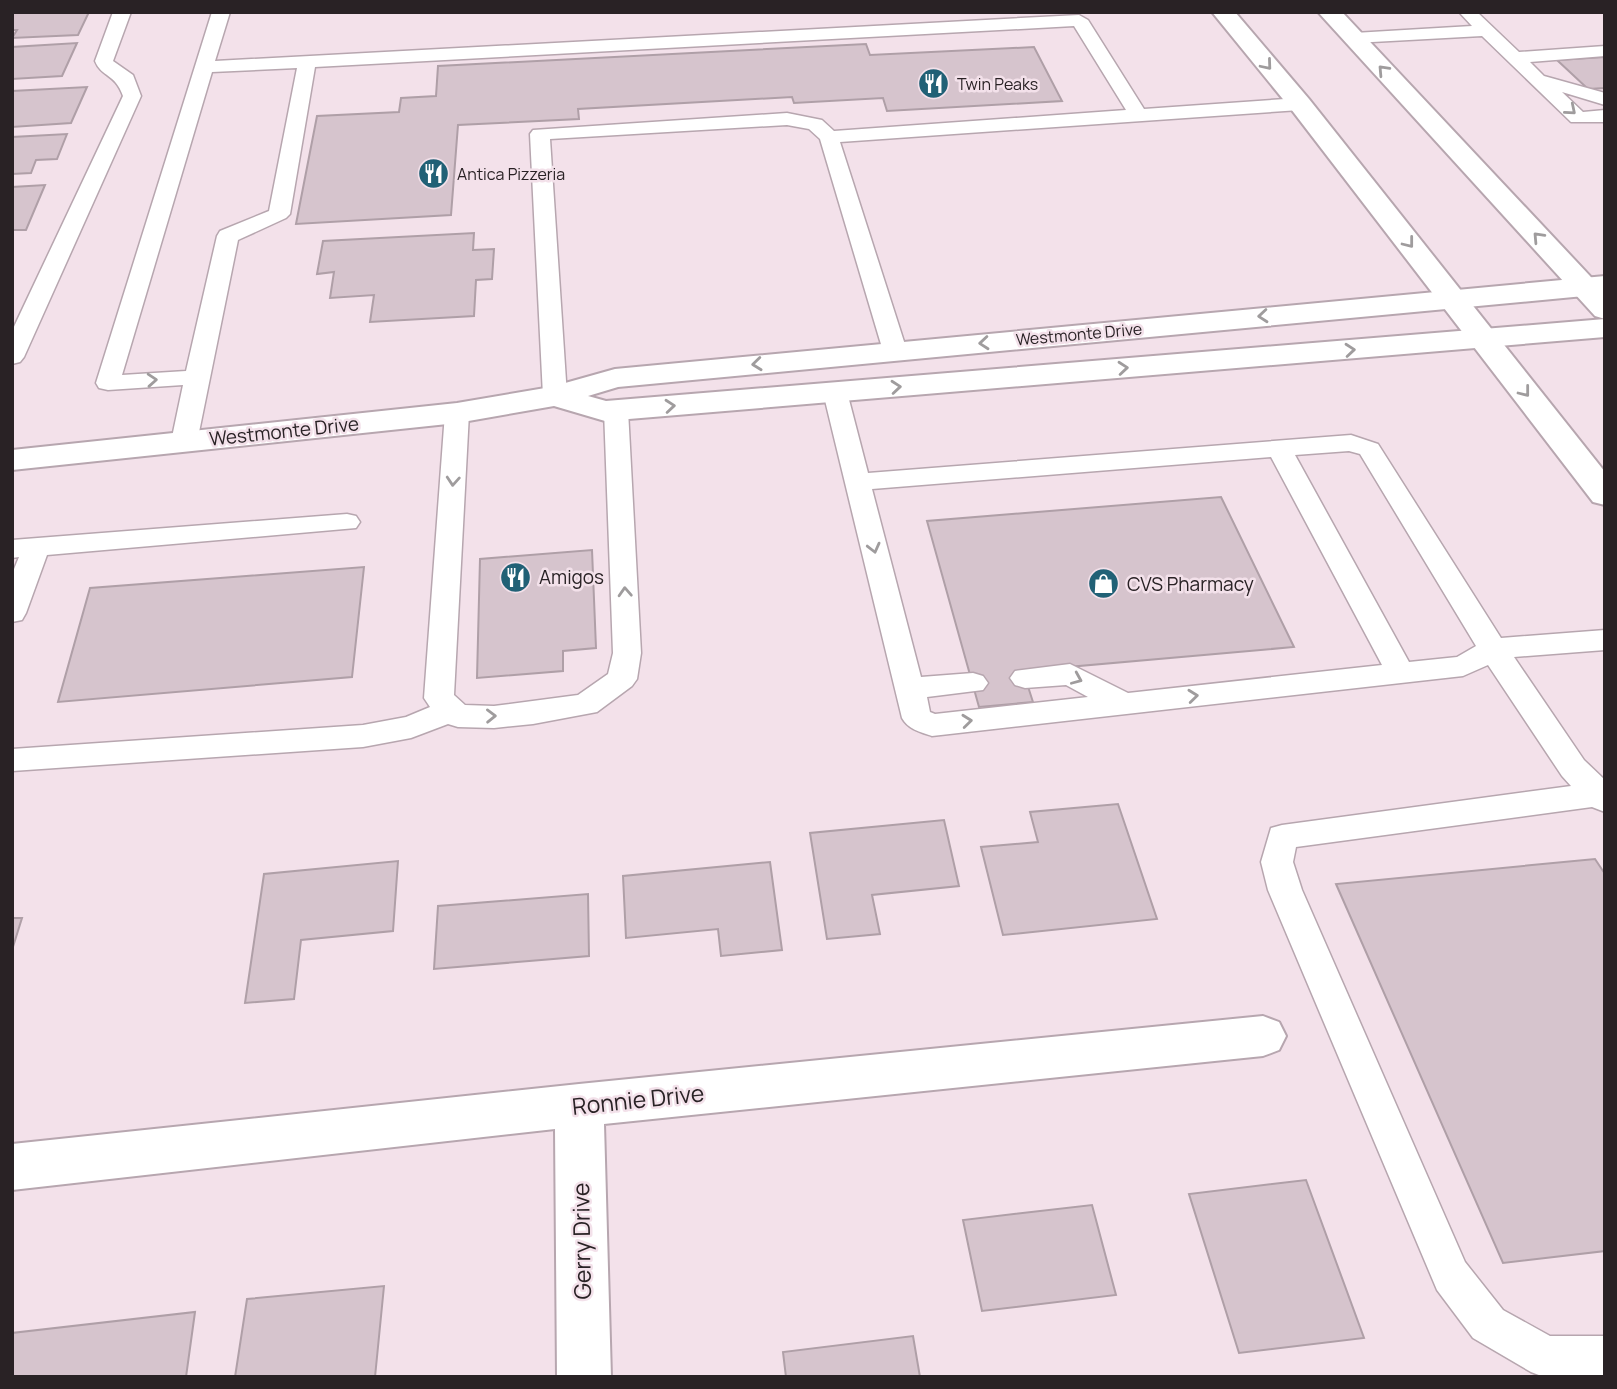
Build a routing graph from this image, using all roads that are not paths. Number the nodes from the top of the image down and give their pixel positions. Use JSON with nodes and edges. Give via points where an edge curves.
{"nodes":[{"id":1,"x":122,"y":12,"type":"edge"},
{"id":2,"x":220,"y":12,"type":"edge"},
{"id":3,"x":884,"y":12,"type":"edge"},
{"id":4,"x":1223,"y":12,"type":"edge"},
{"id":5,"x":1329,"y":12,"type":"edge"},
{"id":6,"x":1467,"y":12,"type":"edge"},
{"id":7,"x":877,"y":31,"type":"junction"},
{"id":8,"x":1484,"y":31,"type":"junction"},
{"id":9,"x":1354,"y":38,"type":"junction"},
{"id":10,"x":1605,"y":51,"type":"edge"},
{"id":11,"x":1513,"y":58,"type":"junction"},
{"id":12,"x":307,"y":62,"type":"junction"},
{"id":13,"x":204,"y":67,"type":"junction"},
{"id":14,"x":1536,"y":79,"type":"junction"},
{"id":15,"x":1605,"y":99,"type":"edge"},
{"id":16,"x":1300,"y":104,"type":"junction"},
{"id":17,"x":1139,"y":115,"type":"junction"},
{"id":18,"x":1605,"y":117,"type":"edge"},
{"id":19,"x":829,"y":137,"type":"junction"},
{"id":20,"x":1595,"y":286,"type":"edge"},
{"id":21,"x":1453,"y":299,"type":"junction"},
{"id":22,"x":1605,"y":310,"type":"edge"},
{"id":23,"x":1605,"y":328,"type":"edge"},
{"id":24,"x":1483,"y":338,"type":"junction"},
{"id":25,"x":895,"y":351,"type":"junction"},
{"id":26,"x":12,"y":357,"type":"edge"},
{"id":27,"x":196,"y":377,"type":"junction"},
{"id":28,"x":835,"y":392,"type":"junction"},
{"id":29,"x":555,"y":396,"type":"junction"},
{"id":30,"x":616,"y":410,"type":"junction"},
{"id":31,"x":457,"y":413,"type":"junction"},
{"id":32,"x":184,"y":442,"type":"junction"},
{"id":33,"x":1279,"y":449,"type":"junction"},
{"id":34,"x":12,"y":460,"type":"edge"},
{"id":35,"x":858,"y":482,"type":"junction"},
{"id":36,"x":1605,"y":495,"type":"edge"},
{"id":37,"x":347,"y":522,"type":"dead end"},
{"id":38,"x":24,"y":548,"type":"edge"},
{"id":39,"x":12,"y":613,"type":"edge"},
{"id":40,"x":1605,"y":640,"type":"edge"},
{"id":41,"x":1493,"y":649,"type":"junction"},
{"id":42,"x":1401,"y":673,"type":"junction"},
{"id":43,"x":1025,"y":678,"type":"dead end"},
{"id":44,"x":973,"y":683,"type":"dead end"},
{"id":45,"x":910,"y":688,"type":"junction"},
{"id":46,"x":1125,"y":704,"type":"junction"},
{"id":47,"x":452,"y":710,"type":"junction"},
{"id":48,"x":12,"y":760,"type":"edge"},
{"id":49,"x":1603,"y":795,"type":"edge"},
{"id":50,"x":1263,"y":1036,"type":"dead end"},
{"id":51,"x":579,"y":1105,"type":"junction"},
{"id":52,"x":12,"y":1167,"type":"edge"},
{"id":53,"x":1605,"y":1357,"type":"edge"},
{"id":54,"x":584,"y":1377,"type":"edge"}],
"edges":[{"from":1,"to":26,"type":"lane","via":[[104,61],[126,79],[132,96]]},
{"from":2,"to":13,"type":"lane"},
{"from":3,"to":7,"type":"lane"},
{"from":4,"to":16,"type":"street","one_way":true},
{"from":5,"to":9,"type":"street"},
{"from":6,"to":8,"type":"lane"},
{"from":7,"to":12,"type":"lane"},
{"from":7,"to":17,"type":"lane","via":[[1079,20]]},
{"from":8,"to":9,"type":"lane"},
{"from":8,"to":11,"type":"lane"},
{"from":20,"to":9,"type":"street","one_way":true},
{"from":10,"to":11,"type":"lane"},
{"from":11,"to":14,"type":"lane"},
{"from":12,"to":13,"type":"lane"},
{"from":12,"to":27,"type":"lane","via":[[279,214],[228,236]]},
{"from":13,"to":27,"type":"lane","one_way":true,"via":[[108,383]]},
{"from":14,"to":15,"type":"lane"},
{"from":14,"to":18,"type":"lane","one_way":true,"via":[[1578,118]]},
{"from":16,"to":17,"type":"lane"},
{"from":16,"to":21,"type":"street","one_way":true},
{"from":17,"to":19,"type":"lane"},
{"from":19,"to":25,"type":"lane"},
{"from":19,"to":29,"type":"lane","via":[[815,124],[788,119],[540,134]]},
{"from":20,"to":21,"type":"street","name":"Westmonte Drive"},
{"from":20,"to":22,"type":"street"},
{"from":21,"to":24,"type":"street"},
{"from":21,"to":25,"type":"street","name":"Westmonte Drive","one_way":true},
{"from":23,"to":24,"type":"street","name":"Westmonte Drive"},
{"from":28,"to":24,"type":"street","name":"Westmonte Drive","one_way":true},
{"from":24,"to":36,"type":"street","one_way":true},
{"from":25,"to":29,"type":"street","name":"Westmonte Drive","one_way":true,"via":[[615,378]]},
{"from":27,"to":32,"type":"lane"},
{"from":30,"to":28,"type":"street","name":"Westmonte Drive","one_way":true},
{"from":28,"to":35,"type":"lane"},
{"from":29,"to":30,"type":"street","name":"Westmonte Drive"},
{"from":29,"to":31,"type":"street","name":"Westmonte Drive"},
{"from":47,"to":30,"type":"lane","one_way":true,"via":[[458,716],[494,717],[586,704],[622,679],[628,653]]},
{"from":31,"to":32,"type":"street","name":"Westmonte Drive"},
{"from":31,"to":47,"type":"lane","one_way":true,"via":[[439,698]]},
{"from":32,"to":34,"type":"street","name":"Westmonte Drive"},
{"from":33,"to":35,"type":"lane"},
{"from":33,"to":41,"type":"lane","via":[[1351,443],[1369,449]]},
{"from":33,"to":42,"type":"lane"},
{"from":35,"to":45,"type":"lane","one_way":true},
{"from":37,"to":38,"type":"lane"},
{"from":38,"to":39,"type":"lane"},
{"from":40,"to":41,"type":"lane"},
{"from":41,"to":42,"type":"lane","via":[[1463,666]]},
{"from":41,"to":49,"type":"lane","via":[[1573,768]]},
{"from":46,"to":42,"type":"lane","one_way":true},
{"from":43,"to":46,"type":"lane","one_way":true,"via":[[1070,674]]},
{"from":44,"to":45,"type":"lane"},
{"from":45,"to":46,"type":"lane","one_way":true,"via":[[917,718],[932,725]]},
{"from":47,"to":48,"type":"lane","via":[[411,727],[363,736]]},
{"from":49,"to":53,"type":"lane","via":[[1282,837],[1277,862],[1451,1276],[1488,1324],[1546,1357]]},
{"from":50,"to":51,"type":"street","name":"Ronnie Drive"},
{"from":51,"to":52,"type":"street","name":"Ronnie Drive"},
{"from":51,"to":54,"type":"street","name":"Gerry Drive"}]}
